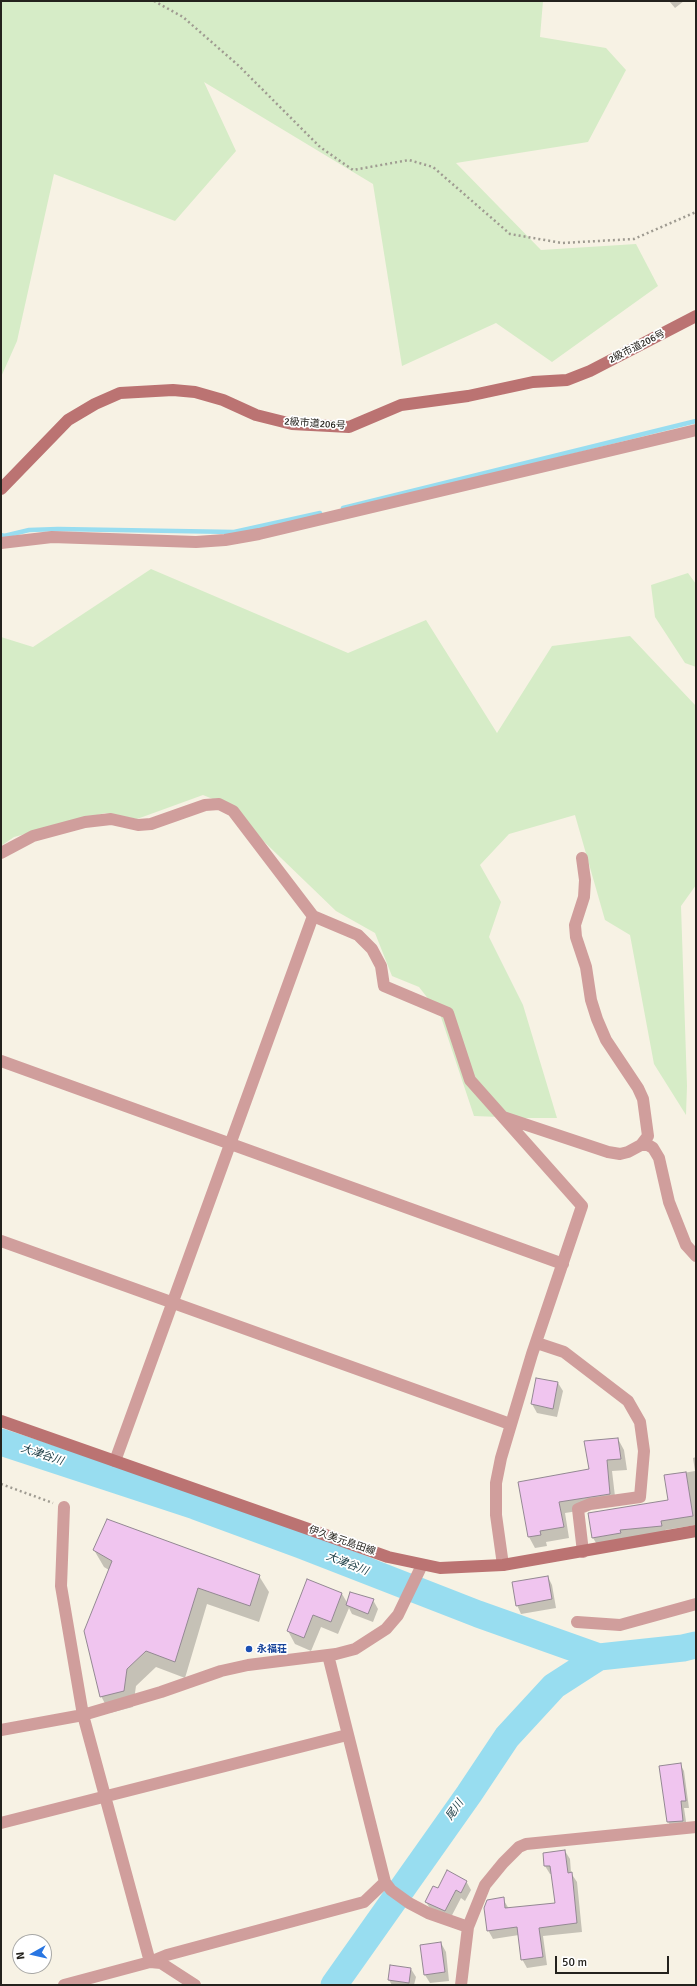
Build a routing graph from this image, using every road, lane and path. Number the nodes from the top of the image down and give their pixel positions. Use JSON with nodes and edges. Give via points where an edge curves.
{"nodes":[{"id":1,"x":154,"y":1,"type":"edge"},
{"id":2,"x":696,"y":212,"type":"edge"},
{"id":3,"x":696,"y":316,"type":"edge"},
{"id":4,"x":696,"y":430,"type":"edge"},
{"id":5,"x":1,"y":488,"type":"edge"},
{"id":6,"x":1,"y":543,"type":"edge"},
{"id":7,"x":1,"y":853,"type":"edge"},
{"id":8,"x":582,"y":858,"type":"dead end"},
{"id":9,"x":313,"y":916,"type":"junction"},
{"id":10,"x":1,"y":1061,"type":"edge"},
{"id":11,"x":503,"y":1117,"type":"junction"},
{"id":12,"x":230,"y":1144,"type":"junction"},
{"id":13,"x":641,"y":1145,"type":"junction"},
{"id":14,"x":1,"y":1241,"type":"edge"},
{"id":15,"x":696,"y":1256,"type":"edge"},
{"id":16,"x":563,"y":1264,"type":"junction"},
{"id":17,"x":173,"y":1303,"type":"junction"},
{"id":18,"x":537,"y":1344,"type":"junction"},
{"id":19,"x":1,"y":1421,"type":"edge"},
{"id":20,"x":510,"y":1424,"type":"junction"},
{"id":21,"x":115,"y":1461,"type":"junction"},
{"id":22,"x":1,"y":1484,"type":"edge"},
{"id":23,"x":64,"y":1507,"type":"joint"},
{"id":24,"x":696,"y":1531,"type":"edge"},
{"id":25,"x":583,"y":1552,"type":"junction"},
{"id":26,"x":422,"y":1565,"type":"junction"},
{"id":27,"x":503,"y":1565,"type":"junction"},
{"id":28,"x":696,"y":1604,"type":"edge"},
{"id":29,"x":576,"y":1622,"type":"dead end"},
{"id":30,"x":328,"y":1655,"type":"junction"},
{"id":31,"x":83,"y":1715,"type":"junction"},
{"id":32,"x":1,"y":1730,"type":"edge"},
{"id":33,"x":347,"y":1735,"type":"junction"},
{"id":34,"x":105,"y":1796,"type":"junction"},
{"id":35,"x":1,"y":1823,"type":"edge"},
{"id":36,"x":696,"y":1827,"type":"edge"},
{"id":37,"x":388,"y":1886,"type":"junction"},
{"id":38,"x":468,"y":1927,"type":"junction"},
{"id":39,"x":150,"y":1962,"type":"junction"},
{"id":40,"x":64,"y":1985,"type":"edge"},
{"id":41,"x":195,"y":1985,"type":"edge"},
{"id":42,"x":461,"y":1985,"type":"edge"}],
"edges":[{"from":1,"to":2,"type":"path","via":[[183,17],[239,66],[320,147],[353,170],[409,160],[434,167],[510,234],[562,243],[634,239]]},
{"from":3,"to":5,"type":"street","name":"2級市道206号","via":[[590,372],[567,380],[533,382],[468,396],[401,405],[349,427],[285,422],[256,415],[223,400],[195,392],[173,390],[120,393],[68,420]]},
{"from":4,"to":6,"type":"street","via":[[259,534],[224,540],[196,542],[52,537]]},
{"from":7,"to":9,"type":"street","via":[[33,836],[77,824],[111,820],[138,825],[151,824],[205,805],[219,804],[233,811]]},
{"from":8,"to":13,"type":"street","via":[[584,897],[575,925],[576,937],[586,967],[597,1019],[606,1040],[643,1099],[648,1136]]},
{"from":9,"to":11,"type":"street","via":[[358,935],[372,949],[381,966],[384,986],[448,1013],[470,1080]]},
{"from":9,"to":12,"type":"street"},
{"from":10,"to":12,"type":"street"},
{"from":11,"to":13,"type":"street","via":[[608,1152],[620,1154]]},
{"from":11,"to":16,"type":"street","via":[[582,1206]]},
{"from":12,"to":16,"type":"street"},
{"from":12,"to":17,"type":"street"},
{"from":13,"to":15,"type":"street","via":[[653,1148],[659,1158],[669,1202],[686,1245]]},
{"from":14,"to":17,"type":"street"},
{"from":16,"to":18,"type":"street"},
{"from":17,"to":20,"type":"street"},
{"from":17,"to":21,"type":"street"},
{"from":18,"to":20,"type":"street"},
{"from":18,"to":25,"type":"street","via":[[564,1352],[628,1401],[640,1422],[644,1451],[640,1497],[590,1504],[578,1509]]},
{"from":19,"to":21,"type":"street","name":"伊久美元島田線"},
{"from":20,"to":27,"type":"street","via":[[496,1483],[496,1515]]},
{"from":21,"to":26,"type":"street","name":"伊久美元島田線","via":[[388,1557]]},
{"from":22,"to":23,"type":"path"},
{"from":23,"to":31,"type":"street","via":[[61,1586]]},
{"from":24,"to":25,"type":"street","name":"伊久美元島田線"},
{"from":25,"to":27,"type":"street","name":"伊久美元島田線"},
{"from":26,"to":27,"type":"street","name":"伊久美元島田線","via":[[440,1568]]},
{"from":26,"to":30,"type":"street","via":[[398,1614],[386,1629],[355,1649]]},
{"from":28,"to":29,"type":"street","via":[[620,1624]]},
{"from":30,"to":31,"type":"street","via":[[221,1671]]},
{"from":30,"to":33,"type":"street"},
{"from":31,"to":32,"type":"street"},
{"from":31,"to":34,"type":"street"},
{"from":33,"to":34,"type":"street"},
{"from":33,"to":37,"type":"street"},
{"from":34,"to":35,"type":"street"},
{"from":34,"to":39,"type":"street"},
{"from":36,"to":38,"type":"street","via":[[526,1844],[503,1863],[485,1885]]},
{"from":37,"to":38,"type":"street","via":[[409,1903],[428,1913]]},
{"from":37,"to":39,"type":"street","via":[[364,1902],[167,1955]]},
{"from":38,"to":42,"type":"street"},
{"from":39,"to":40,"type":"street"},
{"from":39,"to":41,"type":"street","via":[[161,1963]]}]}
